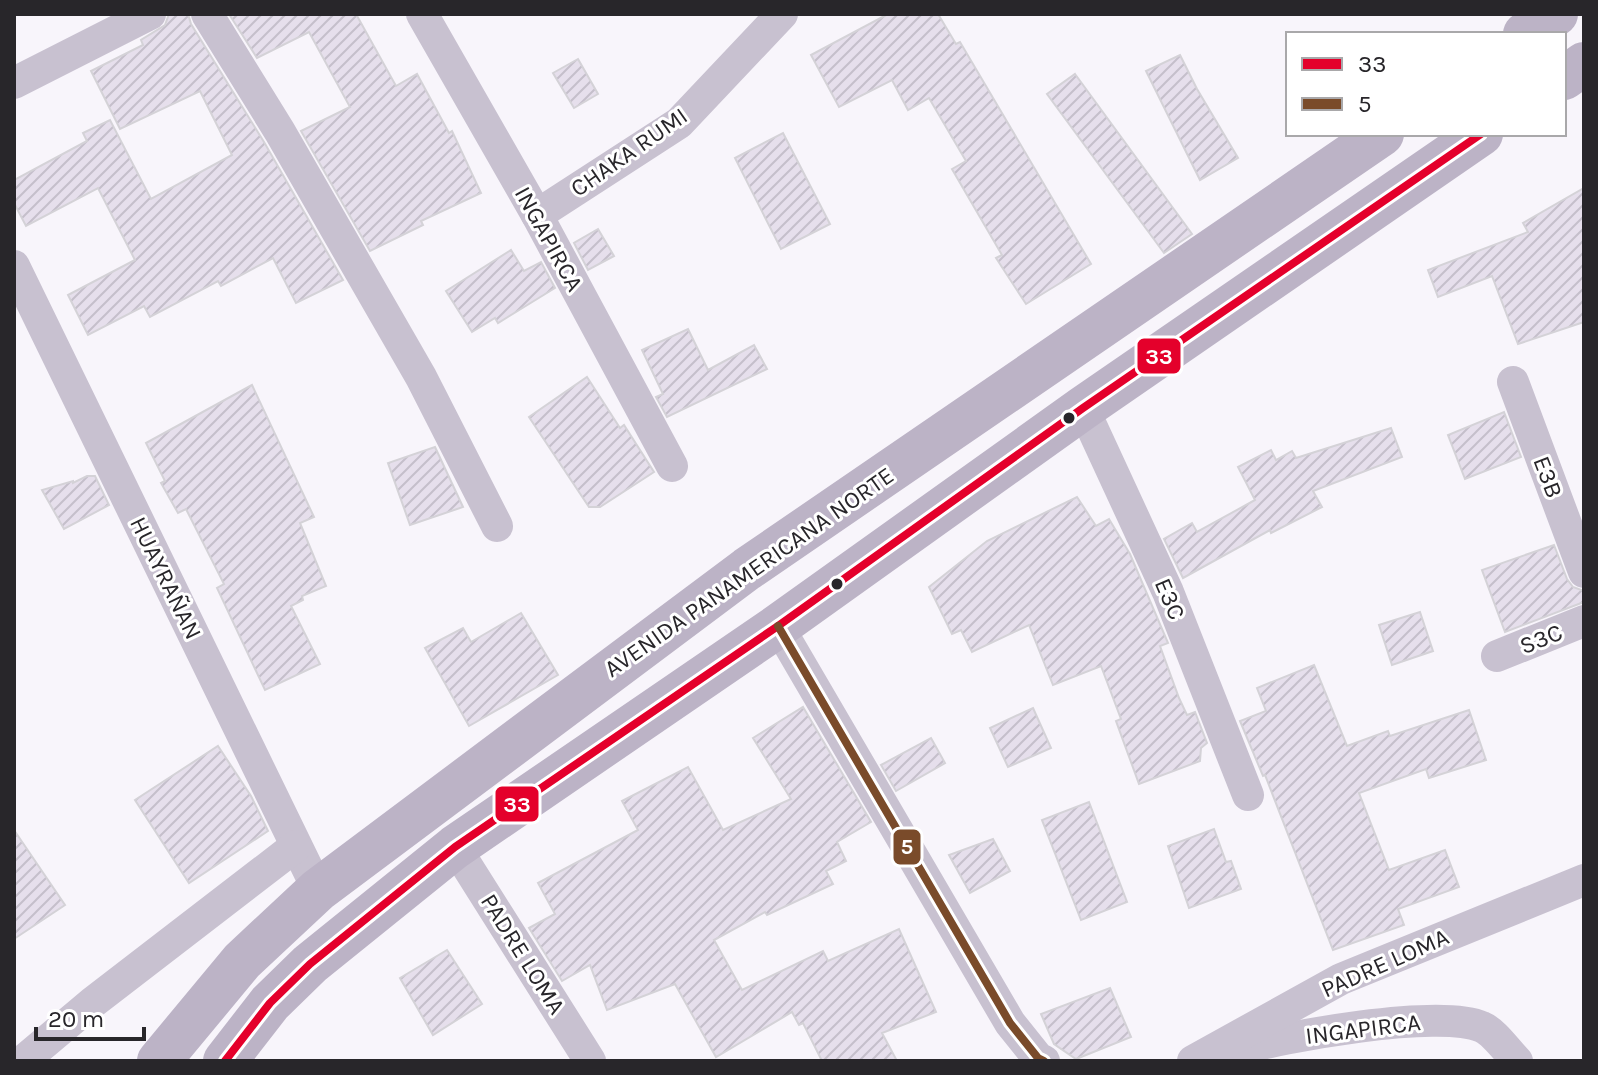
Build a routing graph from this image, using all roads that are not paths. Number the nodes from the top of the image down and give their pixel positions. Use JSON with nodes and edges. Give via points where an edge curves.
{"nodes":[{"id":1,"x":150,"y":14,"type":"edge"},
{"id":2,"x":207,"y":14,"type":"edge"},
{"id":3,"x":422,"y":14,"type":"edge"},
{"id":4,"x":782,"y":14,"type":"edge"},
{"id":5,"x":1556,"y":14,"type":"edge"},
{"id":6,"x":1528,"y":32,"type":"edge"},
{"id":7,"x":1584,"y":64,"type":"edge"},
{"id":8,"x":1566,"y":77,"type":"edge"},
{"id":9,"x":14,"y":83,"type":"edge"},
{"id":10,"x":1379,"y":136,"type":"edge"},
{"id":11,"x":1478,"y":136,"type":"edge"},
{"id":12,"x":537,"y":215,"type":"junction"},
{"id":13,"x":14,"y":266,"type":"edge"},
{"id":14,"x":1513,"y":382,"type":"dead end"},
{"id":15,"x":1083,"y":408,"type":"junction"},
{"id":16,"x":672,"y":466,"type":"dead end"},
{"id":17,"x":497,"y":526,"type":"dead end"},
{"id":18,"x":1584,"y":572,"type":"edge"},
{"id":19,"x":1584,"y":621,"type":"edge"},
{"id":20,"x":778,"y":626,"type":"junction"},
{"id":21,"x":1497,"y":656,"type":"dead end"},
{"id":22,"x":1248,"y":795,"type":"dead end"},
{"id":23,"x":296,"y":846,"type":"junction"},
{"id":24,"x":455,"y":847,"type":"junction"},
{"id":25,"x":1584,"y":880,"type":"edge"},
{"id":26,"x":318,"y":890,"type":"junction"},
{"id":27,"x":23,"y":1061,"type":"edge"},
{"id":28,"x":159,"y":1061,"type":"edge"},
{"id":29,"x":225,"y":1061,"type":"edge"},
{"id":30,"x":590,"y":1061,"type":"edge"},
{"id":31,"x":1044,"y":1061,"type":"edge"},
{"id":32,"x":1195,"y":1061,"type":"edge"},
{"id":33,"x":1517,"y":1061,"type":"edge"}],
"edges":[{"from":1,"to":9,"type":"street"},
{"from":2,"to":17,"type":"street","via":[[421,377]]},
{"from":3,"to":12,"type":"street","name":"INGAPIRCA"},
{"from":4,"to":12,"type":"street","name":"CHAKA RUMI","via":[[679,123]]},
{"from":5,"to":6,"type":"highway"},
{"from":7,"to":8,"type":"highway"},
{"from":10,"to":26,"type":"highway","name":"AVENIDA PANAMERICANA NORTE","via":[[747,569]]},
{"from":11,"to":15,"type":"highway"},
{"from":12,"to":16,"type":"street","name":"INGAPIRCA"},
{"from":13,"to":23,"type":"street","name":"HUAYRAÑAN"},
{"from":14,"to":18,"type":"street","name":"E3B"},
{"from":15,"to":20,"type":"highway"},
{"from":15,"to":22,"type":"street","name":"E3C","via":[[1168,592]]},
{"from":19,"to":21,"type":"street","name":"S3C"},
{"from":20,"to":24,"type":"highway"},
{"from":20,"to":31,"type":"street","via":[[1010,1023]]},
{"from":23,"to":26,"type":"street","name":"HUAYRAÑAN"},
{"from":23,"to":27,"type":"street"},
{"from":24,"to":29,"type":"highway","via":[[310,964],[270,1003]]},
{"from":24,"to":30,"type":"street","name":"PADRE LOMA"},
{"from":25,"to":32,"type":"street","name":"PADRE LOMA","via":[[1341,979]]},
{"from":26,"to":28,"type":"highway","name":"AVENIDA PANAMERICANA NORTE","via":[[242,961]]},
{"from":32,"to":33,"type":"street","name":"INGAPIRCA","via":[[1265,1042],[1439,1019],[1483,1027]]}]}
